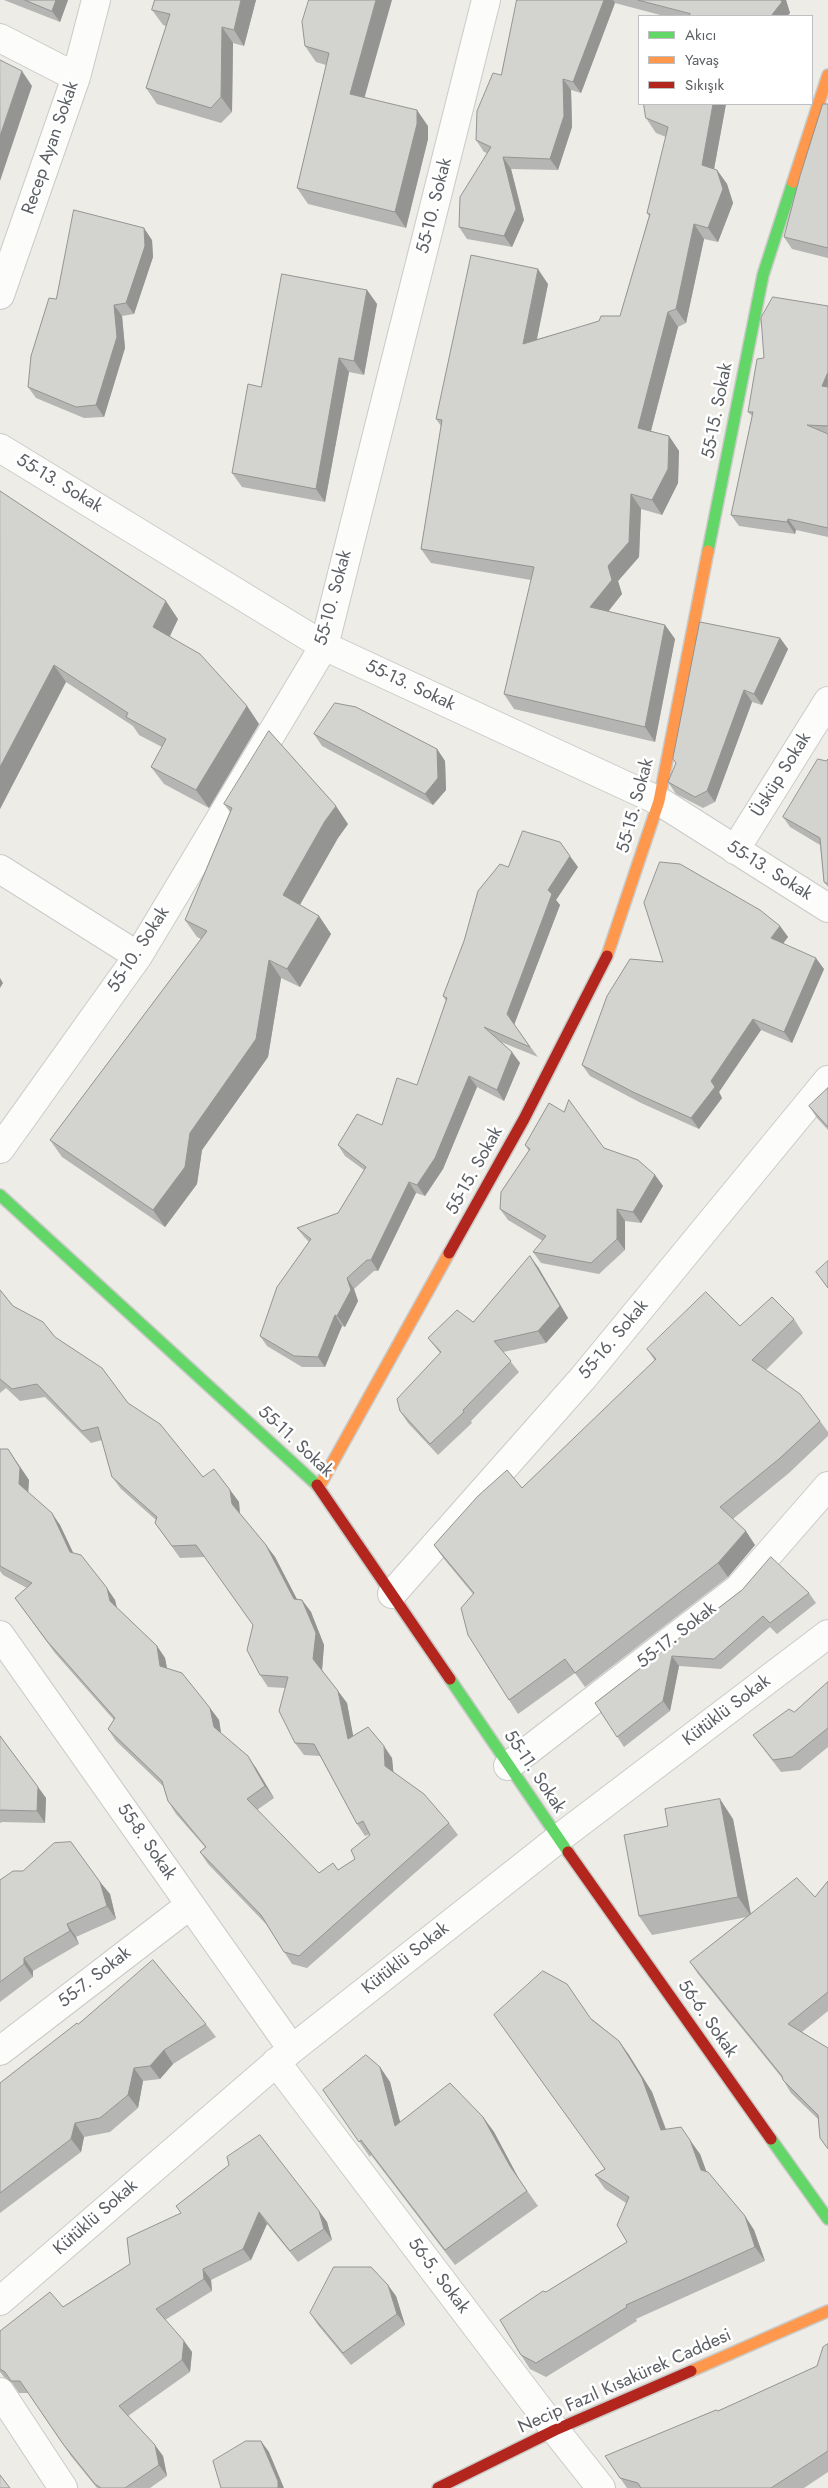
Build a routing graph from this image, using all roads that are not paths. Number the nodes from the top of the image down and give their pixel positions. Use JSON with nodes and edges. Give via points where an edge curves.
{"nodes":[{"id":1,"x":96,"y":0,"type":"edge"},
{"id":2,"x":486,"y":0,"type":"edge"},
{"id":3,"x":0,"y":38,"type":"edge"},
{"id":4,"x":828,"y":75,"type":"edge"},
{"id":5,"x":76,"y":77,"type":"junction"},
{"id":6,"x":0,"y":295,"type":"edge"},
{"id":7,"x":0,"y":448,"type":"edge"},
{"id":8,"x":324,"y":646,"type":"junction"},
{"id":9,"x":828,"y":700,"type":"edge"},
{"id":10,"x":659,"y":801,"type":"junction"},
{"id":11,"x":735,"y":850,"type":"junction"},
{"id":12,"x":0,"y":870,"type":"edge"},
{"id":13,"x":828,"y":908,"type":"edge"},
{"id":14,"x":138,"y":956,"type":"junction"},
{"id":15,"x":828,"y":1080,"type":"edge"},
{"id":16,"x":0,"y":1149,"type":"edge"},
{"id":17,"x":0,"y":1195,"type":"edge"},
{"id":18,"x":828,"y":1486,"type":"edge"},
{"id":19,"x":319,"y":1487,"type":"junction"},
{"id":20,"x":392,"y":1594,"type":"junction"},
{"id":21,"x":828,"y":1634,"type":"edge"},
{"id":22,"x":3,"y":1646,"type":"edge"},
{"id":23,"x":508,"y":1766,"type":"junction"},
{"id":24,"x":558,"y":1839,"type":"junction"},
{"id":25,"x":190,"y":1905,"type":"junction"},
{"id":26,"x":0,"y":2052,"type":"edge"},
{"id":27,"x":284,"y":2055,"type":"junction"},
{"id":28,"x":828,"y":2219,"type":"edge"},
{"id":29,"x":0,"y":2302,"type":"edge"},
{"id":30,"x":828,"y":2311,"type":"edge"},
{"id":31,"x":0,"y":2392,"type":"edge"},
{"id":32,"x":555,"y":2430,"type":"junction"},
{"id":33,"x":63,"y":2488,"type":"edge"},
{"id":34,"x":438,"y":2488,"type":"edge"},
{"id":35,"x":601,"y":2488,"type":"edge"}],
"edges":[{"from":1,"to":5,"type":"street","name":"Recep Ayan Sokak"},
{"from":2,"to":8,"type":"street","name":"55-10. Sokak"},
{"from":3,"to":5,"type":"street"},
{"from":4,"to":10,"type":"street","name":"55-15. Sokak","via":[[763,275]]},
{"from":5,"to":6,"type":"street","name":"Recep Ayan Sokak"},
{"from":7,"to":8,"type":"street","name":"55-13. Sokak"},
{"from":8,"to":10,"type":"street","name":"55-13. Sokak"},
{"from":8,"to":14,"type":"street","name":"55-10. Sokak"},
{"from":9,"to":11,"type":"street","name":"Üsküp Sokak"},
{"from":10,"to":11,"type":"street","name":"55-13. Sokak"},
{"from":10,"to":19,"type":"street","name":"55-15. Sokak","via":[[611,947],[524,1119]]},
{"from":11,"to":13,"type":"street","name":"55-13. Sokak"},
{"from":12,"to":14,"type":"street"},
{"from":14,"to":16,"type":"street","name":"55-10. Sokak"},
{"from":15,"to":20,"type":"street","name":"55-16. Sokak","via":[[582,1378]]},
{"from":17,"to":19,"type":"street","name":"55-11. Sokak"},
{"from":18,"to":23,"type":"street","name":"55-17. Sokak","via":[[739,1588]]},
{"from":19,"to":20,"type":"street","name":"55-11. Sokak"},
{"from":20,"to":23,"type":"street","name":"55-11. Sokak"},
{"from":21,"to":24,"type":"street","name":"Kütüklü Sokak"},
{"from":22,"to":25,"type":"street","name":"55-8. Sokak"},
{"from":23,"to":24,"type":"street","name":"55-11. Sokak"},
{"from":24,"to":27,"type":"street","name":"Kütüklü Sokak"},
{"from":24,"to":28,"type":"street","name":"56-6. Sokak"},
{"from":25,"to":26,"type":"street","name":"55-7. Sokak"},
{"from":25,"to":27,"type":"street","name":"55-8. Sokak"},
{"from":27,"to":29,"type":"street","name":"Kütüklü Sokak"},
{"from":27,"to":32,"type":"street","name":"56-5. Sokak"},
{"from":30,"to":32,"type":"street","name":"Necip Fazıl Kısakürek Caddesi"},
{"from":31,"to":33,"type":"street"},
{"from":32,"to":34,"type":"street","name":"Necip Fazıl Kısakürek Caddesi"},
{"from":32,"to":35,"type":"street","name":"56-5. Sokak"}]}
